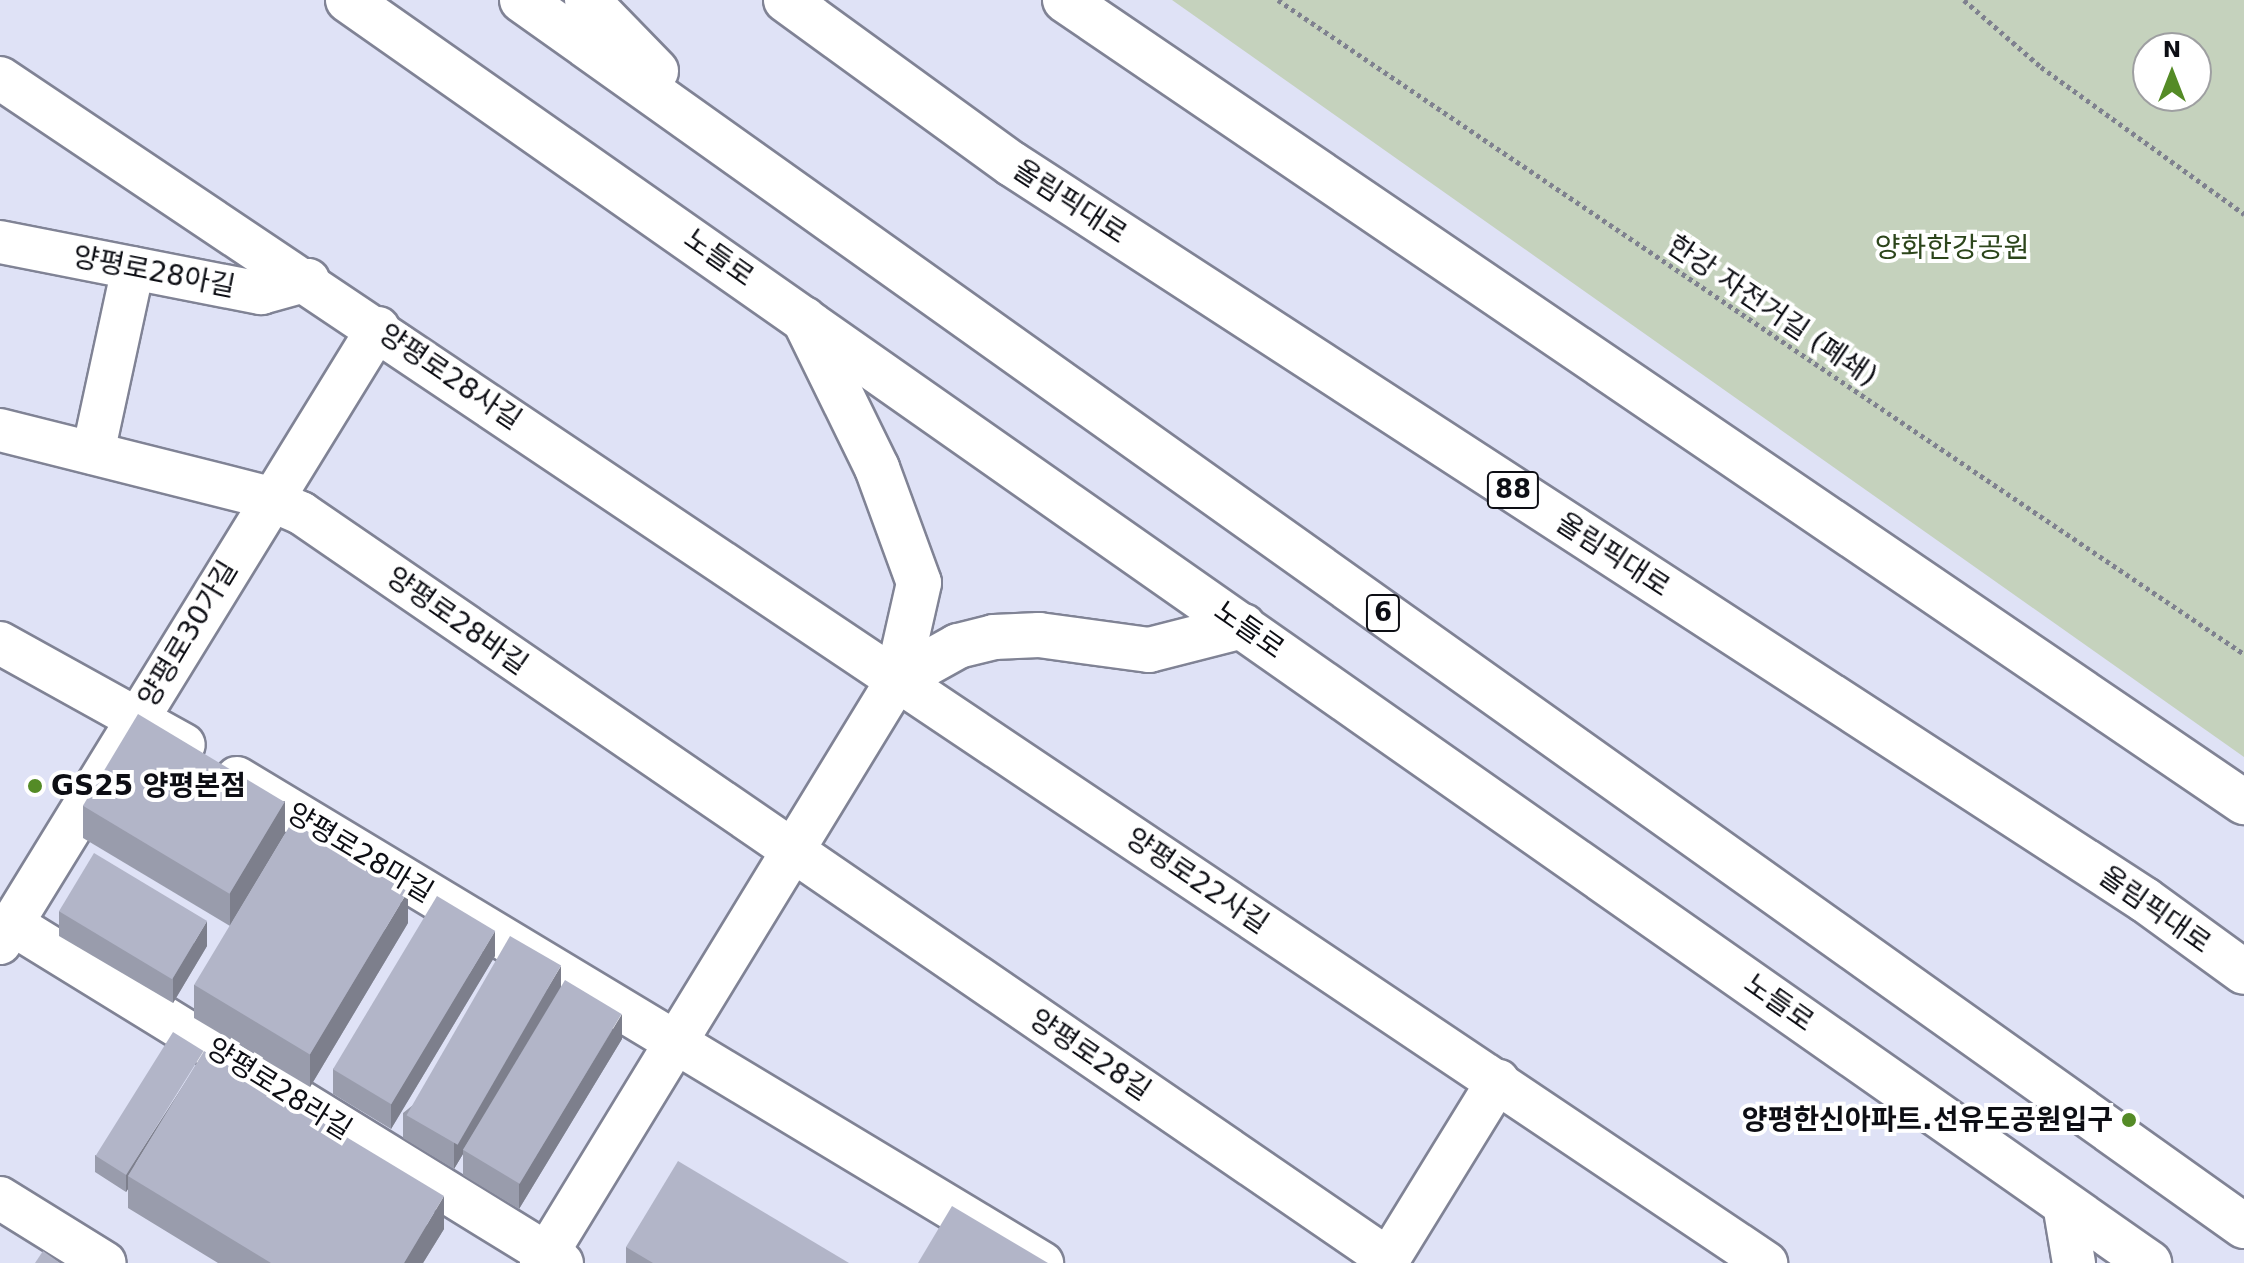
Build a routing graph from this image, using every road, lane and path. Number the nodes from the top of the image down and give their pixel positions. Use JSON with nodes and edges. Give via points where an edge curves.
{"nodes":[{"id":1,"x":348,"y":0,"type":"edge"},
{"id":2,"x":522,"y":0,"type":"edge"},
{"id":3,"x":587,"y":0,"type":"edge"},
{"id":4,"x":786,"y":0,"type":"edge"},
{"id":5,"x":1065,"y":0,"type":"edge"},
{"id":6,"x":1098,"y":0,"type":"edge"},
{"id":7,"x":1278,"y":0,"type":"edge"},
{"id":8,"x":1964,"y":0,"type":"edge"},
{"id":9,"x":1144,"y":54,"type":"junction"},
{"id":10,"x":0,"y":78,"type":"edge"},
{"id":11,"x":739,"y":155,"type":"junction"},
{"id":12,"x":2244,"y":214,"type":"edge"},
{"id":13,"x":0,"y":242,"type":"edge"},
{"id":14,"x":133,"y":268,"type":"junction"},
{"id":15,"x":308,"y":280,"type":"junction"},
{"id":16,"x":803,"y":317,"type":"junction"},
{"id":17,"x":378,"y":328,"type":"junction"},
{"id":18,"x":0,"y":430,"type":"edge"},
{"id":19,"x":93,"y":453,"type":"junction"},
{"id":20,"x":270,"y":499,"type":"junction"},
{"id":21,"x":1243,"y":626,"type":"junction"},
{"id":22,"x":0,"y":643,"type":"edge"},
{"id":23,"x":2244,"y":654,"type":"edge"},
{"id":24,"x":897,"y":680,"type":"junction"},
{"id":25,"x":137,"y":717,"type":"junction"},
{"id":26,"x":2244,"y":802,"type":"edge"},
{"id":27,"x":792,"y":851,"type":"junction"},
{"id":28,"x":6,"y":933,"type":"edge"},
{"id":29,"x":2244,"y":972,"type":"edge"},
{"id":30,"x":674,"y":1045,"type":"junction"},
{"id":31,"x":1498,"y":1081,"type":"junction"},
{"id":32,"x":0,"y":1198,"type":"edge"},
{"id":33,"x":2064,"y":1204,"type":"junction"},
{"id":34,"x":2244,"y":1226,"type":"edge"},
{"id":35,"x":550,"y":1260,"type":"edge"},
{"id":36,"x":1387,"y":1261,"type":"edge"},
{"id":37,"x":105,"y":1263,"type":"edge"},
{"id":38,"x":1042,"y":1263,"type":"edge"},
{"id":39,"x":1766,"y":1263,"type":"edge"},
{"id":40,"x":2074,"y":1263,"type":"edge"},
{"id":41,"x":2149,"y":1263,"type":"edge"}],
"edges":[{"from":1,"to":16,"type":"main road","name":"노들로"},
{"from":2,"to":11,"type":"main road","number":"6"},
{"from":3,"to":11,"type":"main road"},
{"from":4,"to":29,"type":"main road","name":"올림픽대로","number":"88","via":[[1012,164],[2145,900]]},
{"from":5,"to":9,"type":"main road"},
{"from":6,"to":9,"type":"main road"},
{"from":7,"to":23,"type":"path","name":"한강 자전거길 (폐쇄)"},
{"from":8,"to":12,"type":"path","via":[[2041,67]]},
{"from":9,"to":26,"type":"main road"},
{"from":10,"to":15,"type":"street","name":"양평로28사길"},
{"from":11,"to":34,"type":"main road","number":"6"},
{"from":13,"to":14,"type":"street","name":"양평로28아길"},
{"from":14,"to":15,"type":"street","name":"양평로28아길","via":[[261,293]]},
{"from":14,"to":19,"type":"street"},
{"from":15,"to":17,"type":"street","name":"양평로28사길"},
{"from":16,"to":21,"type":"main road","name":"노들로"},
{"from":16,"to":24,"type":"main road","via":[[877,468],[919,583]]},
{"from":17,"to":20,"type":"street","name":"양평로30가길"},
{"from":17,"to":24,"type":"street","name":"양평로28사길"},
{"from":18,"to":19,"type":"street","name":"양평로28바길"},
{"from":19,"to":20,"type":"street","name":"양평로28바길"},
{"from":20,"to":25,"type":"street","name":"양평로30가길"},
{"from":20,"to":27,"type":"street","name":"양평로28바길","via":[[301,513]]},
{"from":21,"to":24,"type":"main road","via":[[1149,650],[1039,635],[994,637],[958,646]]},
{"from":21,"to":33,"type":"main road","name":"노들로"},
{"from":22,"to":25,"type":"street","name":"양평로28마길"},
{"from":24,"to":27,"type":"street"},
{"from":24,"to":31,"type":"street","name":"양평로22사길"},
{"from":25,"to":28,"type":"street","name":"양평로30가길"},
{"from":25,"to":30,"type":"street","name":"양평로28마길"},
{"from":27,"to":30,"type":"street"},
{"from":27,"to":36,"type":"street","name":"양평로28길"},
{"from":28,"to":35,"type":"street","name":"양평로28라길"},
{"from":30,"to":35,"type":"street"},
{"from":30,"to":38,"type":"street","via":[[827,1129]]},
{"from":31,"to":36,"type":"street"},
{"from":31,"to":39,"type":"street","name":"양평로22사길"},
{"from":32,"to":37,"type":"street"},
{"from":33,"to":40,"type":"street"},
{"from":33,"to":41,"type":"main road","name":"노들로"}]}
